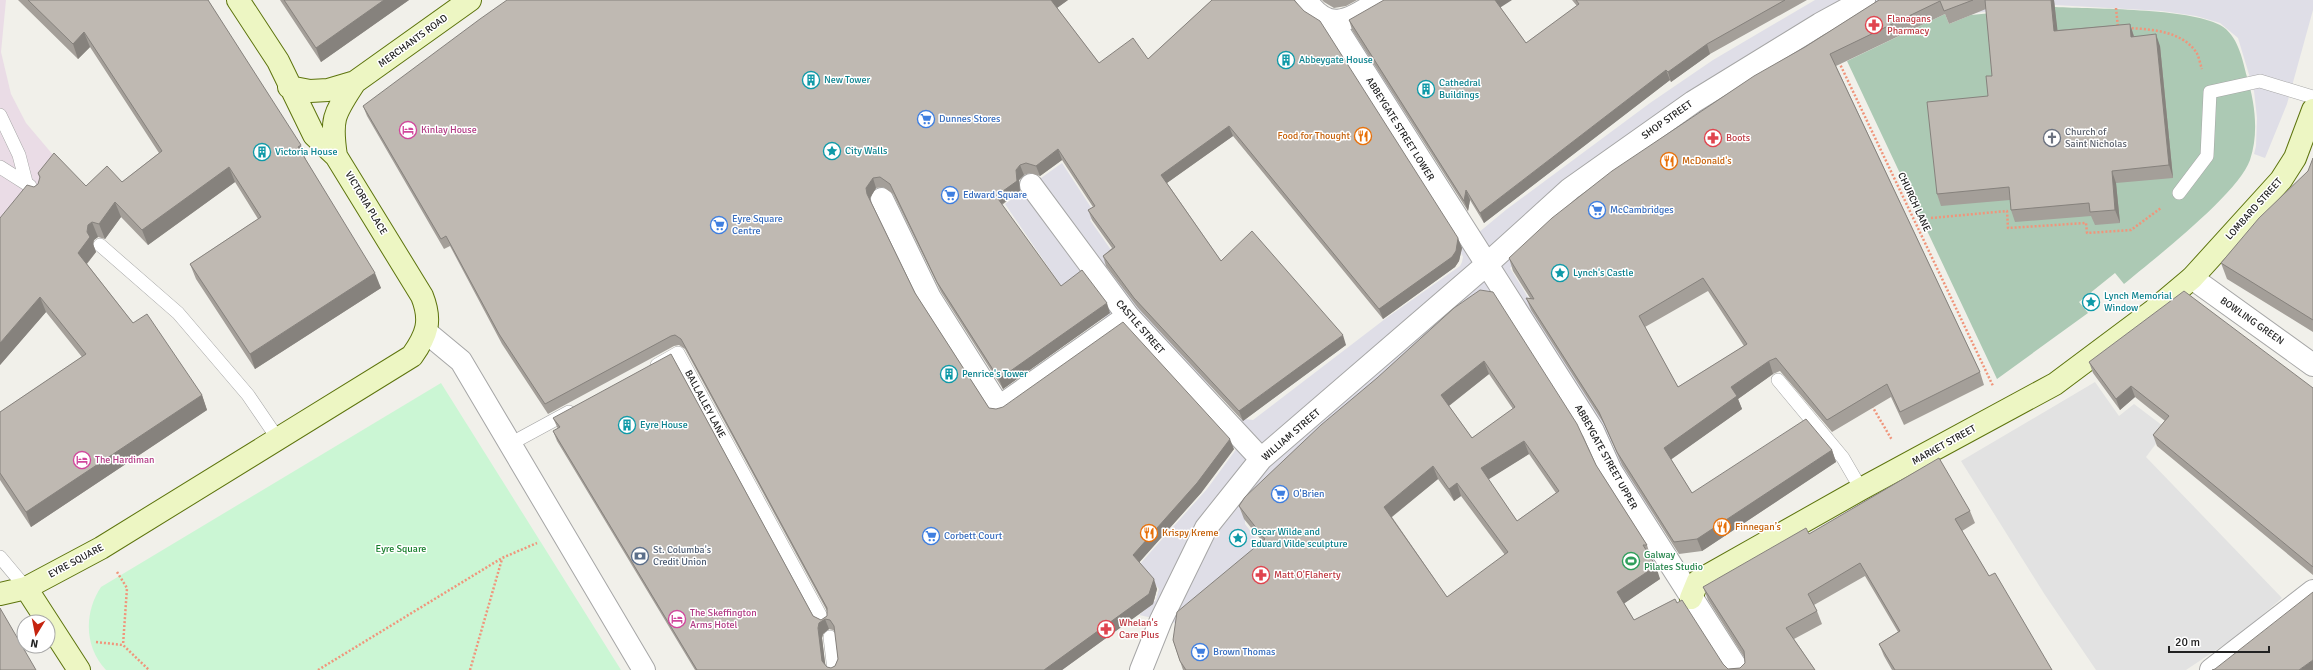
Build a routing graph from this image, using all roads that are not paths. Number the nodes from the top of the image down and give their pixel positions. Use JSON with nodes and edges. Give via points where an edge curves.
{"nodes":[{"id":1,"x":238,"y":0,"type":"edge"},
{"id":2,"x":470,"y":0,"type":"edge"},
{"id":3,"x":1306,"y":0,"type":"edge"},
{"id":4,"x":1381,"y":0,"type":"edge"},
{"id":5,"x":1864,"y":0,"type":"edge"},
{"id":6,"x":1332,"y":21,"type":"junction"},
{"id":7,"x":355,"y":82,"type":"junction"},
{"id":8,"x":289,"y":87,"type":"junction"},
{"id":9,"x":2313,"y":97,"type":"edge"},
{"id":10,"x":2313,"y":110,"type":"edge"},
{"id":11,"x":0,"y":115,"type":"edge"},
{"id":12,"x":336,"y":156,"type":"junction"},
{"id":13,"x":0,"y":167,"type":"edge"},
{"id":14,"x":26,"y":182,"type":"junction"},
{"id":15,"x":1031,"y":185,"type":"dead end"},
{"id":16,"x":2179,"y":193,"type":"road end"},
{"id":17,"x":38,"y":194,"type":"edge"},
{"id":18,"x":882,"y":199,"type":"dead end"},
{"id":19,"x":100,"y":245,"type":"edge"},
{"id":20,"x":1486,"y":265,"type":"junction"},
{"id":21,"x":2192,"y":278,"type":"junction"},
{"id":22,"x":1128,"y":316,"type":"junction"},
{"id":23,"x":426,"y":332,"type":"junction"},
{"id":24,"x":2313,"y":365,"type":"edge"},
{"id":25,"x":643,"y":372,"type":"edge"},
{"id":26,"x":1778,"y":380,"type":"edge"},
{"id":27,"x":580,"y":406,"type":"edge"},
{"id":28,"x":278,"y":439,"type":"junction"},
{"id":29,"x":510,"y":444,"type":"junction"},
{"id":30,"x":1262,"y":460,"type":"junction"},
{"id":31,"x":1861,"y":489,"type":"junction"},
{"id":32,"x":0,"y":558,"type":"edge"},
{"id":33,"x":26,"y":588,"type":"junction"},
{"id":34,"x":2313,"y":591,"type":"edge"},
{"id":35,"x":0,"y":594,"type":"edge"},
{"id":36,"x":1690,"y":598,"type":"junction"},
{"id":37,"x":824,"y":622,"type":"edge"},
{"id":38,"x":830,"y":637,"type":"edge"},
{"id":39,"x":79,"y":670,"type":"edge"},
{"id":40,"x":644,"y":670,"type":"edge"},
{"id":41,"x":834,"y":670,"type":"edge"},
{"id":42,"x":1141,"y":670,"type":"edge"},
{"id":43,"x":1738,"y":670,"type":"edge"},
{"id":44,"x":2211,"y":670,"type":"edge"}],
"edges":[{"from":1,"to":8,"type":"main road","name":"VICTORIA PLACE","via":[[278,61]]},
{"from":2,"to":7,"type":"main road","name":"MERCHANTS ROAD"},
{"from":3,"to":6,"type":"street","name":"ABBEYGATE STREET LOWER","via":[[1321,18]]},
{"from":4,"to":6,"type":"street","via":[[1348,18]]},
{"from":5,"to":20,"type":"street","name":"SHOP STREET","via":[[1693,102],[1570,189]]},
{"from":6,"to":20,"type":"street","name":"ABBEYGATE STREET LOWER"},
{"from":7,"to":8,"type":"main road","name":"MERCHANTS ROAD","via":[[328,90],[310,91]]},
{"from":7,"to":12,"type":"main road","name":"MERCHANTS ROAD","via":[[335,115],[332,130]]},
{"from":8,"to":12,"type":"main road","name":"VICTORIA PLACE","via":[[314,135]]},
{"from":9,"to":16,"type":"lane","via":[[2260,81],[2210,92],[2207,156]]},
{"from":10,"to":21,"type":"main road","name":"LOMBARD STREET","via":[[2295,158],[2281,180]]},
{"from":11,"to":14,"type":"lane","via":[[19,155]]},
{"from":12,"to":23,"type":"main road","name":"VICTORIA PLACE","via":[[422,296],[428,310]]},
{"from":13,"to":14,"type":"lane"},
{"from":14,"to":17,"type":"lane"},
{"from":15,"to":22,"type":"street","name":"CASTLE STREET"},
{"from":18,"to":22,"type":"street","via":[[930,298],[999,407]]},
{"from":19,"to":28,"type":"lane","via":[[178,313],[248,395]]},
{"from":20,"to":30,"type":"street","name":"WILLIAM STREET"},
{"from":20,"to":36,"type":"street","name":"ABBEYGATE STREET UPPER","via":[[1593,431],[1611,471]]},
{"from":21,"to":24,"type":"street","name":"BOWLING GREEN"},
{"from":21,"to":31,"type":"main road","name":"MARKET STREET","via":[[2154,310],[2055,384]]},
{"from":22,"to":30,"type":"street","name":"CASTLE STREET"},
{"from":23,"to":28,"type":"main road","name":"EYRE SQUARE","via":[[412,356]]},
{"from":23,"to":29,"type":"street","via":[[461,360]]},
{"from":25,"to":37,"type":"lane","name":"BALLALLEY LANE","via":[[678,353]]},
{"from":26,"to":31,"type":"lane","via":[[1843,458]]},
{"from":27,"to":29,"type":"lane"},
{"from":28,"to":33,"type":"main road","name":"EYRE SQUARE","via":[[101,548]]},
{"from":29,"to":40,"type":"street"},
{"from":30,"to":42,"type":"street","name":"WILLIAM STREET","via":[[1206,528],[1161,620]]},
{"from":31,"to":36,"type":"main road","name":"MARKET STREET","via":[[1698,581]]},
{"from":32,"to":33,"type":"lane"},
{"from":33,"to":35,"type":"main road","name":"EYRE SQUARE"},
{"from":33,"to":39,"type":"main road"},
{"from":34,"to":44,"type":"street"},
{"from":36,"to":43,"type":"street","name":"ABBEYGATE STREET UPPER"},
{"from":38,"to":41,"type":"lane"}]}
